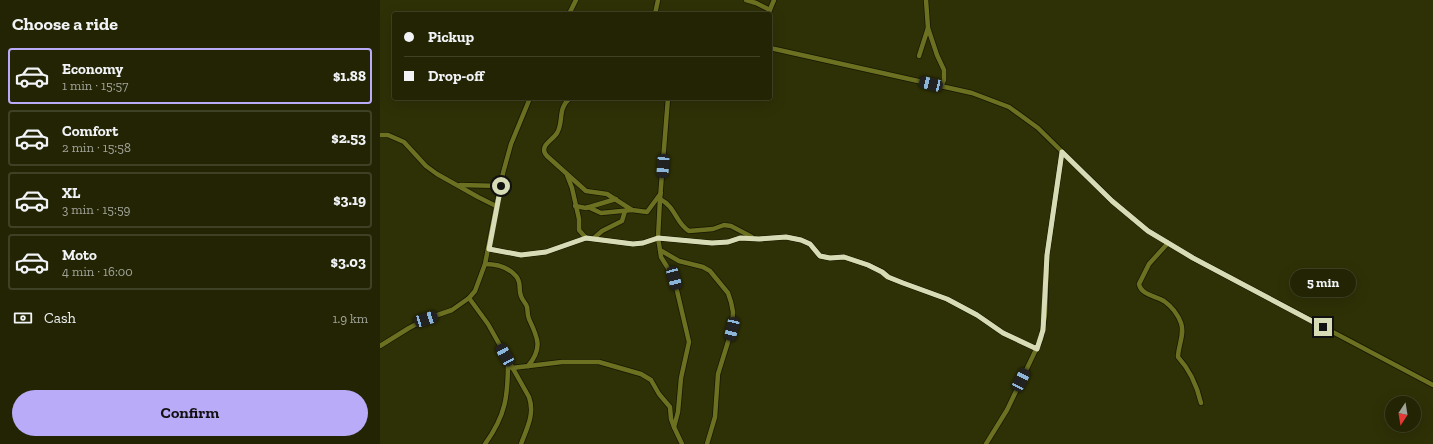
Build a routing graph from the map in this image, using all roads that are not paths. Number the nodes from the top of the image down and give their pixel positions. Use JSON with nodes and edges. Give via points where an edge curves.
{"nodes":[{"id":1,"x":576,"y":0,"type":"edge"},
{"id":2,"x":658,"y":0,"type":"edge"},
{"id":3,"x":746,"y":0,"type":"edge"},
{"id":4,"x":774,"y":0,"type":"edge"},
{"id":5,"x":926,"y":0,"type":"edge"},
{"id":6,"x":570,"y":12,"type":"edge"},
{"id":7,"x":655,"y":12,"type":"edge"},
{"id":8,"x":769,"y":12,"type":"edge"},
{"id":9,"x":928,"y":28,"type":"junction"},
{"id":10,"x":772,"y":48,"type":"edge"},
{"id":11,"x":919,"y":56,"type":"dead end"},
{"id":12,"x":941,"y":86,"type":"junction"},
{"id":13,"x":529,"y":100,"type":"edge"},
{"id":14,"x":569,"y":100,"type":"edge"},
{"id":15,"x":668,"y":100,"type":"edge"},
{"id":16,"x":380,"y":135,"type":"edge"},
{"id":17,"x":1062,"y":152,"type":"junction"},
{"id":18,"x":566,"y":173,"type":"junction"},
{"id":19,"x":458,"y":184,"type":"junction"},
{"id":20,"x":501,"y":186,"type":"junction"},
{"id":21,"x":661,"y":193,"type":"junction"},
{"id":22,"x":616,"y":199,"type":"junction"},
{"id":23,"x":660,"y":199,"type":"junction"},
{"id":24,"x":496,"y":206,"type":"junction"},
{"id":25,"x":576,"y":206,"type":"junction"},
{"id":26,"x":588,"y":207,"type":"junction"},
{"id":27,"x":632,"y":210,"type":"junction"},
{"id":28,"x":625,"y":211,"type":"junction"},
{"id":29,"x":586,"y":238,"type":"junction"},
{"id":30,"x":594,"y":238,"type":"junction"},
{"id":31,"x":658,"y":238,"type":"junction"},
{"id":32,"x":759,"y":239,"type":"junction"},
{"id":33,"x":1168,"y":243,"type":"junction"},
{"id":34,"x":489,"y":249,"type":"junction"},
{"id":35,"x":660,"y":250,"type":"junction"},
{"id":36,"x":486,"y":264,"type":"junction"},
{"id":37,"x":469,"y":298,"type":"junction"},
{"id":38,"x":380,"y":346,"type":"edge"},
{"id":39,"x":1037,"y":349,"type":"junction"},
{"id":40,"x":508,"y":361,"type":"junction"},
{"id":41,"x":528,"y":366,"type":"junction"},
{"id":42,"x":512,"y":368,"type":"junction"},
{"id":43,"x":1433,"y":385,"type":"edge"},
{"id":44,"x":1201,"y":403,"type":"dead end"},
{"id":45,"x":674,"y":427,"type":"junction"},
{"id":46,"x":485,"y":444,"type":"edge"},
{"id":47,"x":521,"y":444,"type":"edge"},
{"id":48,"x":682,"y":444,"type":"edge"},
{"id":49,"x":707,"y":444,"type":"edge"},
{"id":50,"x":986,"y":444,"type":"edge"}],
"edges":[{"from":1,"to":6,"type":"street"},
{"from":2,"to":7,"type":"street"},
{"from":3,"to":8,"type":"street"},
{"from":4,"to":8,"type":"street"},
{"from":5,"to":9,"type":"street"},
{"from":9,"to":11,"type":"street"},
{"from":9,"to":12,"type":"street","via":[[944,70]]},
{"from":10,"to":12,"type":"street"},
{"from":12,"to":17,"type":"street","via":[[985,97],[1009,107],[1035,124]]},
{"from":13,"to":20,"type":"street","via":[[511,144]]},
{"from":14,"to":18,"type":"street","via":[[561,111],[558,132],[546,143],[543,151]]},
{"from":15,"to":21,"type":"street"},
{"from":16,"to":19,"type":"street","via":[[388,135],[404,142],[426,166]]},
{"from":17,"to":33,"type":"street","via":[[1130,217]]},
{"from":17,"to":39,"type":"street","via":[[1047,255],[1044,323]]},
{"from":18,"to":22,"type":"street","via":[[586,191],[600,192]]},
{"from":18,"to":25,"type":"street"},
{"from":19,"to":20,"type":"street"},
{"from":19,"to":24,"type":"street"},
{"from":20,"to":24,"type":"street"},
{"from":21,"to":23,"type":"street"},
{"from":21,"to":27,"type":"street","via":[[647,212]]},
{"from":22,"to":26,"type":"street"},
{"from":22,"to":27,"type":"street"},
{"from":23,"to":31,"type":"street"},
{"from":23,"to":32,"type":"street","via":[[670,206],[689,231],[727,225]]},
{"from":24,"to":34,"type":"street"},
{"from":25,"to":26,"type":"street"},
{"from":25,"to":29,"type":"street","via":[[580,230]]},
{"from":26,"to":28,"type":"street","via":[[601,214]]},
{"from":27,"to":28,"type":"street"},
{"from":28,"to":30,"type":"street","via":[[622,221]]},
{"from":29,"to":30,"type":"street"},
{"from":29,"to":34,"type":"street","via":[[546,252],[521,255]]},
{"from":30,"to":31,"type":"street","via":[[633,244]]},
{"from":31,"to":32,"type":"street","via":[[712,243],[740,238]]},
{"from":31,"to":35,"type":"street"},
{"from":32,"to":39,"type":"street","via":[[786,237],[801,240],[810,244],[820,256],[844,257],[868,265],[890,278],[926,290],[968,309],[1003,333]]},
{"from":33,"to":43,"type":"street"},
{"from":33,"to":44,"type":"street","via":[[1149,264],[1139,287],[1168,305],[1180,320],[1182,330],[1178,357],[1195,382]]},
{"from":34,"to":36,"type":"street"},
{"from":35,"to":45,"type":"street","via":[[661,257],[674,278],[689,342]]},
{"from":35,"to":49,"type":"street","via":[[679,261],[710,271],[728,293],[731,302],[732,329],[718,374],[715,417]]},
{"from":36,"to":37,"type":"street"},
{"from":36,"to":41,"type":"street","via":[[498,265],[509,270],[520,283],[520,295],[527,306],[538,342],[535,357]]},
{"from":37,"to":38,"type":"street","via":[[452,310],[426,319]]},
{"from":37,"to":40,"type":"street","via":[[488,324]]},
{"from":39,"to":50,"type":"street","via":[[1007,410]]},
{"from":40,"to":42,"type":"street"},
{"from":40,"to":46,"type":"street","via":[[506,399],[497,426]]},
{"from":41,"to":42,"type":"street"},
{"from":41,"to":45,"type":"street","via":[[562,362],[599,362],[641,374],[651,380],[670,407]]},
{"from":42,"to":47,"type":"street","via":[[532,405],[530,421]]},
{"from":45,"to":48,"type":"street"}]}
